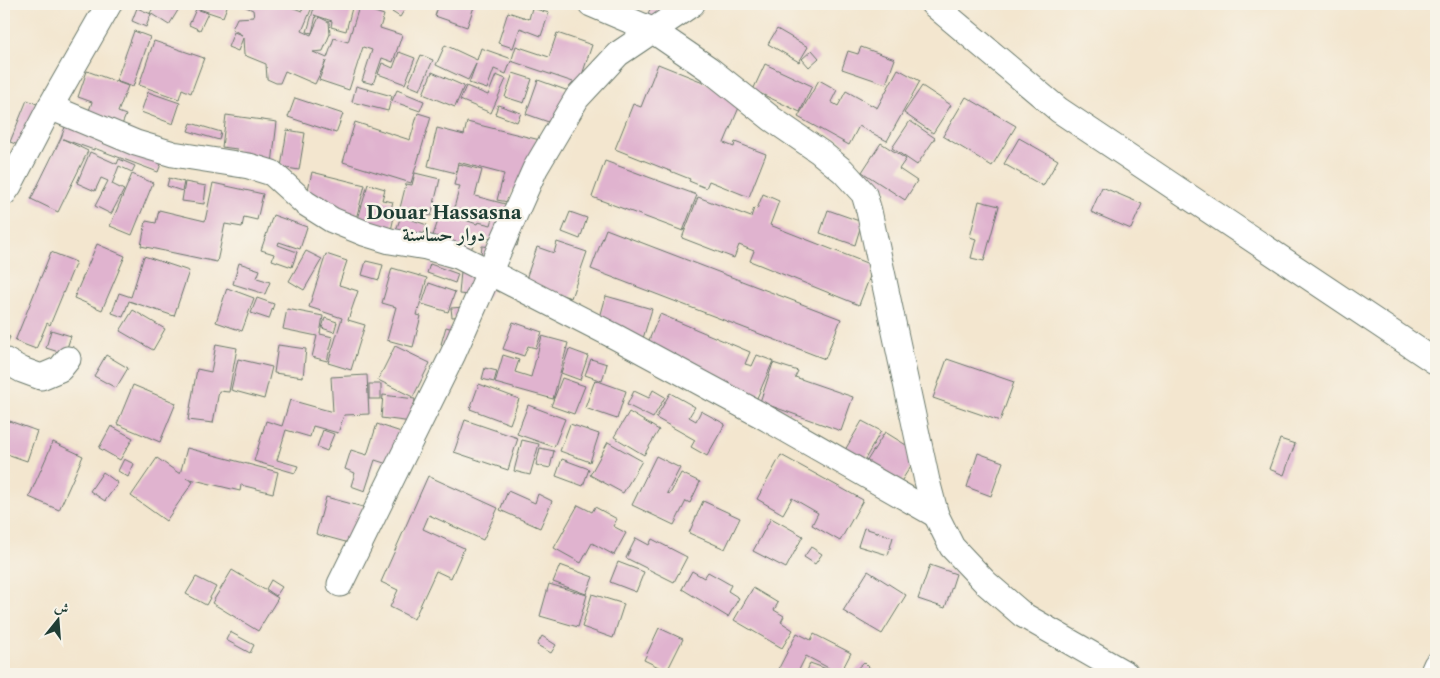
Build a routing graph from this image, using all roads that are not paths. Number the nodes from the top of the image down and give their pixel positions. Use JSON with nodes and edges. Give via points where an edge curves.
{"nodes":[{"id":1,"x":109,"y":4,"type":"edge"},
{"id":2,"x":590,"y":4,"type":"edge"},
{"id":3,"x":692,"y":4,"type":"edge"},
{"id":4,"x":933,"y":4,"type":"edge"},
{"id":5,"x":652,"y":30,"type":"junction"},
{"id":6,"x":50,"y":107,"type":"junction"},
{"id":7,"x":4,"y":193,"type":"edge"},
{"id":8,"x":490,"y":272,"type":"junction"},
{"id":9,"x":68,"y":359,"type":"dead end"},
{"id":10,"x":4,"y":360,"type":"edge"},
{"id":11,"x":1436,"y":362,"type":"edge"},
{"id":12,"x":936,"y":515,"type":"junction"},
{"id":13,"x":340,"y":584,"type":"dead end"},
{"id":14,"x":1436,"y":665,"type":"edge"},
{"id":15,"x":1126,"y":674,"type":"edge"},
{"id":16,"x":1432,"y":674,"type":"edge"}],
"edges":[{"from":1,"to":6,"type":"street"},
{"from":2,"to":5,"type":"street"},
{"from":3,"to":5,"type":"street"},
{"from":4,"to":11,"type":"street","via":[[1059,110]]},
{"from":5,"to":8,"type":"street","via":[[618,54],[577,98],[535,169]]},
{"from":5,"to":12,"type":"street","via":[[820,152],[843,170],[864,194]]},
{"from":6,"to":7,"type":"street"},
{"from":6,"to":8,"type":"street","via":[[136,143],[173,154],[249,166],[272,173],[306,203],[332,220],[390,241],[426,246],[458,256]]},
{"from":8,"to":12,"type":"street","via":[[751,410]]},
{"from":8,"to":13,"type":"street"},
{"from":9,"to":10,"type":"street","via":[[60,368],[41,377]]},
{"from":12,"to":15,"type":"street","via":[[952,547],[1023,615]]},
{"from":14,"to":16,"type":"street"}]}
